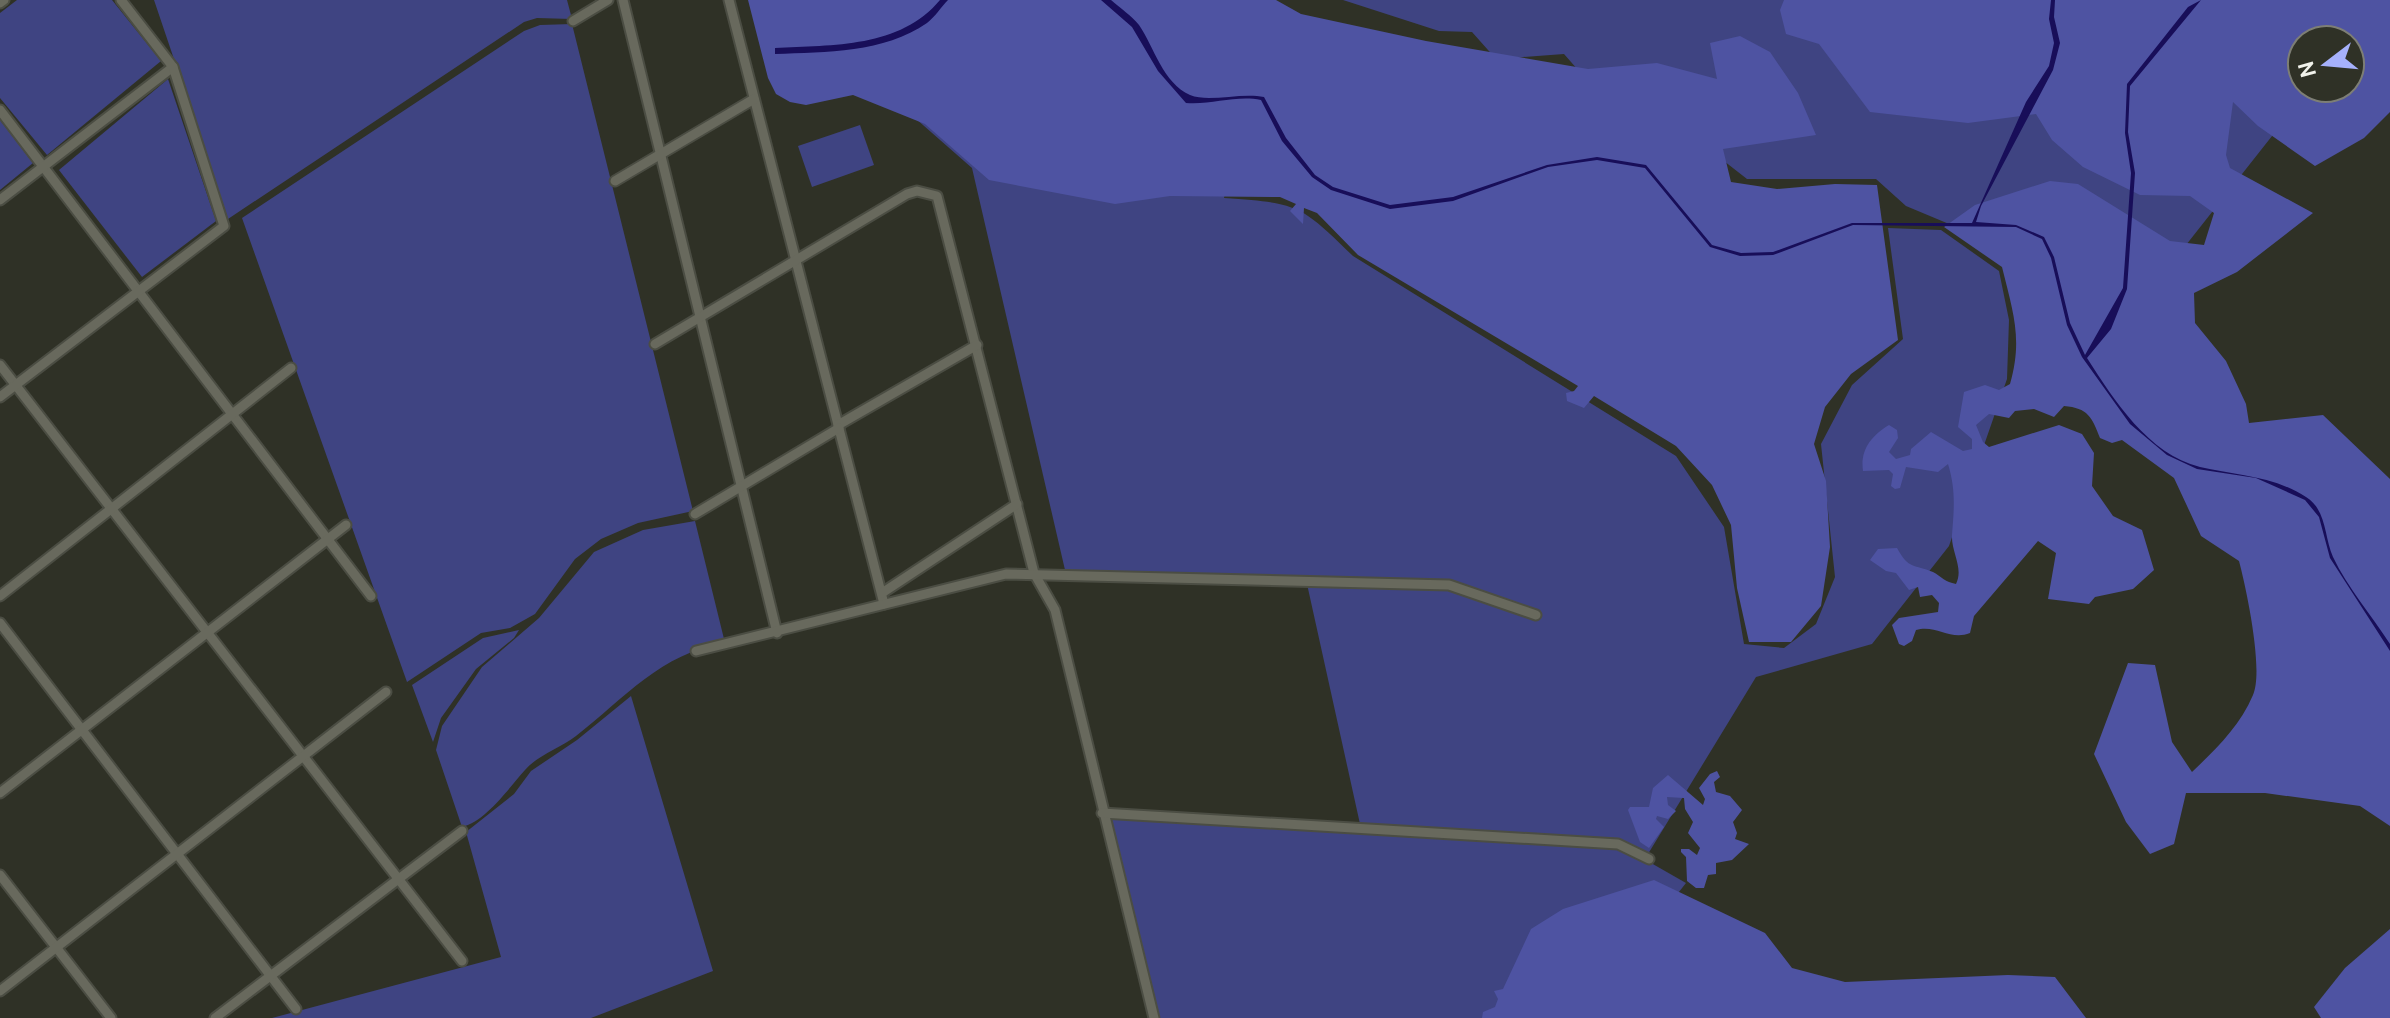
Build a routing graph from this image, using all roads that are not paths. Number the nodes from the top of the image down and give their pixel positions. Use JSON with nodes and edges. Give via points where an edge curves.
{"nodes":[{"id":1,"x":121,"y":0,"type":"edge"},
{"id":2,"x":608,"y":0,"type":"edge"},
{"id":3,"x":623,"y":0,"type":"edge"},
{"id":4,"x":729,"y":0,"type":"edge"},
{"id":5,"x":573,"y":21,"type":"dead end"},
{"id":6,"x":173,"y":67,"type":"junction"},
{"id":7,"x":754,"y":99,"type":"junction"},
{"id":8,"x":0,"y":110,"type":"edge"},
{"id":9,"x":661,"y":154,"type":"junction"},
{"id":10,"x":44,"y":166,"type":"junction"},
{"id":11,"x":615,"y":181,"type":"dead end"},
{"id":12,"x":0,"y":200,"type":"edge"},
{"id":13,"x":795,"y":261,"type":"junction"},
{"id":14,"x":139,"y":290,"type":"junction"},
{"id":15,"x":700,"y":317,"type":"junction"},
{"id":16,"x":655,"y":344,"type":"dead end"},
{"id":17,"x":977,"y":345,"type":"junction"},
{"id":18,"x":0,"y":365,"type":"edge"},
{"id":19,"x":291,"y":368,"type":"dead end"},
{"id":20,"x":15,"y":385,"type":"junction"},
{"id":21,"x":0,"y":397,"type":"edge"},
{"id":22,"x":232,"y":414,"type":"junction"},
{"id":23,"x":838,"y":426,"type":"junction"},
{"id":24,"x":741,"y":486,"type":"junction"},
{"id":25,"x":1017,"y":504,"type":"junction"},
{"id":26,"x":111,"y":509,"type":"junction"},
{"id":27,"x":695,"y":514,"type":"dead end"},
{"id":28,"x":346,"y":525,"type":"dead end"},
{"id":29,"x":327,"y":539,"type":"junction"},
{"id":30,"x":1034,"y":573,"type":"junction"},
{"id":31,"x":0,"y":596,"type":"edge"},
{"id":32,"x":371,"y":596,"type":"dead end"},
{"id":33,"x":883,"y":598,"type":"junction"},
{"id":34,"x":1536,"y":615,"type":"dead end"},
{"id":35,"x":0,"y":623,"type":"edge"},
{"id":36,"x":207,"y":632,"type":"junction"},
{"id":37,"x":777,"y":633,"type":"junction"},
{"id":38,"x":696,"y":651,"type":"dead end"},
{"id":39,"x":386,"y":692,"type":"dead end"},
{"id":40,"x":82,"y":730,"type":"junction"},
{"id":41,"x":303,"y":756,"type":"junction"},
{"id":42,"x":0,"y":793,"type":"edge"},
{"id":43,"x":1102,"y":813,"type":"junction"},
{"id":44,"x":462,"y":831,"type":"dead end"},
{"id":45,"x":177,"y":854,"type":"junction"},
{"id":46,"x":1649,"y":859,"type":"dead end"},
{"id":47,"x":0,"y":875,"type":"edge"},
{"id":48,"x":398,"y":879,"type":"junction"},
{"id":49,"x":56,"y":947,"type":"junction"},
{"id":50,"x":462,"y":961,"type":"dead end"},
{"id":51,"x":270,"y":976,"type":"junction"},
{"id":52,"x":0,"y":991,"type":"edge"},
{"id":53,"x":296,"y":1009,"type":"dead end"},
{"id":54,"x":111,"y":1018,"type":"edge"},
{"id":55,"x":215,"y":1018,"type":"edge"},
{"id":56,"x":1154,"y":1018,"type":"edge"}],
"edges":[{"from":1,"to":6,"type":"street"},
{"from":2,"to":5,"type":"street"},
{"from":3,"to":9,"type":"street"},
{"from":4,"to":7,"type":"street"},
{"from":6,"to":10,"type":"street"},
{"from":6,"to":14,"type":"street","via":[[224,226]]},
{"from":7,"to":9,"type":"street"},
{"from":7,"to":13,"type":"street"},
{"from":8,"to":10,"type":"street"},
{"from":9,"to":11,"type":"street"},
{"from":9,"to":15,"type":"street"},
{"from":10,"to":12,"type":"street"},
{"from":10,"to":14,"type":"street"},
{"from":13,"to":15,"type":"street"},
{"from":13,"to":17,"type":"street","via":[[907,194],[937,196]]},
{"from":13,"to":23,"type":"street"},
{"from":14,"to":20,"type":"street"},
{"from":14,"to":22,"type":"street"},
{"from":15,"to":16,"type":"street"},
{"from":15,"to":24,"type":"street"},
{"from":17,"to":23,"type":"street"},
{"from":17,"to":25,"type":"street"},
{"from":18,"to":20,"type":"street"},
{"from":19,"to":22,"type":"street"},
{"from":20,"to":21,"type":"street"},
{"from":20,"to":26,"type":"street"},
{"from":22,"to":26,"type":"street"},
{"from":22,"to":29,"type":"street"},
{"from":23,"to":24,"type":"street"},
{"from":23,"to":33,"type":"street"},
{"from":24,"to":27,"type":"street"},
{"from":24,"to":37,"type":"street"},
{"from":25,"to":30,"type":"street"},
{"from":25,"to":33,"type":"street"},
{"from":26,"to":31,"type":"street"},
{"from":26,"to":36,"type":"street"},
{"from":28,"to":29,"type":"street"},
{"from":29,"to":32,"type":"street"},
{"from":29,"to":36,"type":"street"},
{"from":30,"to":33,"type":"street"},
{"from":30,"to":34,"type":"street","via":[[1449,585]]},
{"from":30,"to":43,"type":"street","via":[[1055,610]]},
{"from":33,"to":37,"type":"street"},
{"from":35,"to":40,"type":"street"},
{"from":36,"to":40,"type":"street"},
{"from":36,"to":41,"type":"street"},
{"from":37,"to":38,"type":"street"},
{"from":39,"to":41,"type":"street"},
{"from":40,"to":42,"type":"street"},
{"from":40,"to":45,"type":"street"},
{"from":41,"to":45,"type":"street"},
{"from":41,"to":48,"type":"street"},
{"from":43,"to":46,"type":"street","via":[[1618,844]]},
{"from":43,"to":56,"type":"street"},
{"from":44,"to":48,"type":"street"},
{"from":45,"to":49,"type":"street"},
{"from":45,"to":51,"type":"street"},
{"from":47,"to":49,"type":"street"},
{"from":48,"to":50,"type":"street"},
{"from":48,"to":51,"type":"street"},
{"from":49,"to":52,"type":"street"},
{"from":49,"to":54,"type":"street"},
{"from":51,"to":53,"type":"street"},
{"from":51,"to":55,"type":"street"}]}
